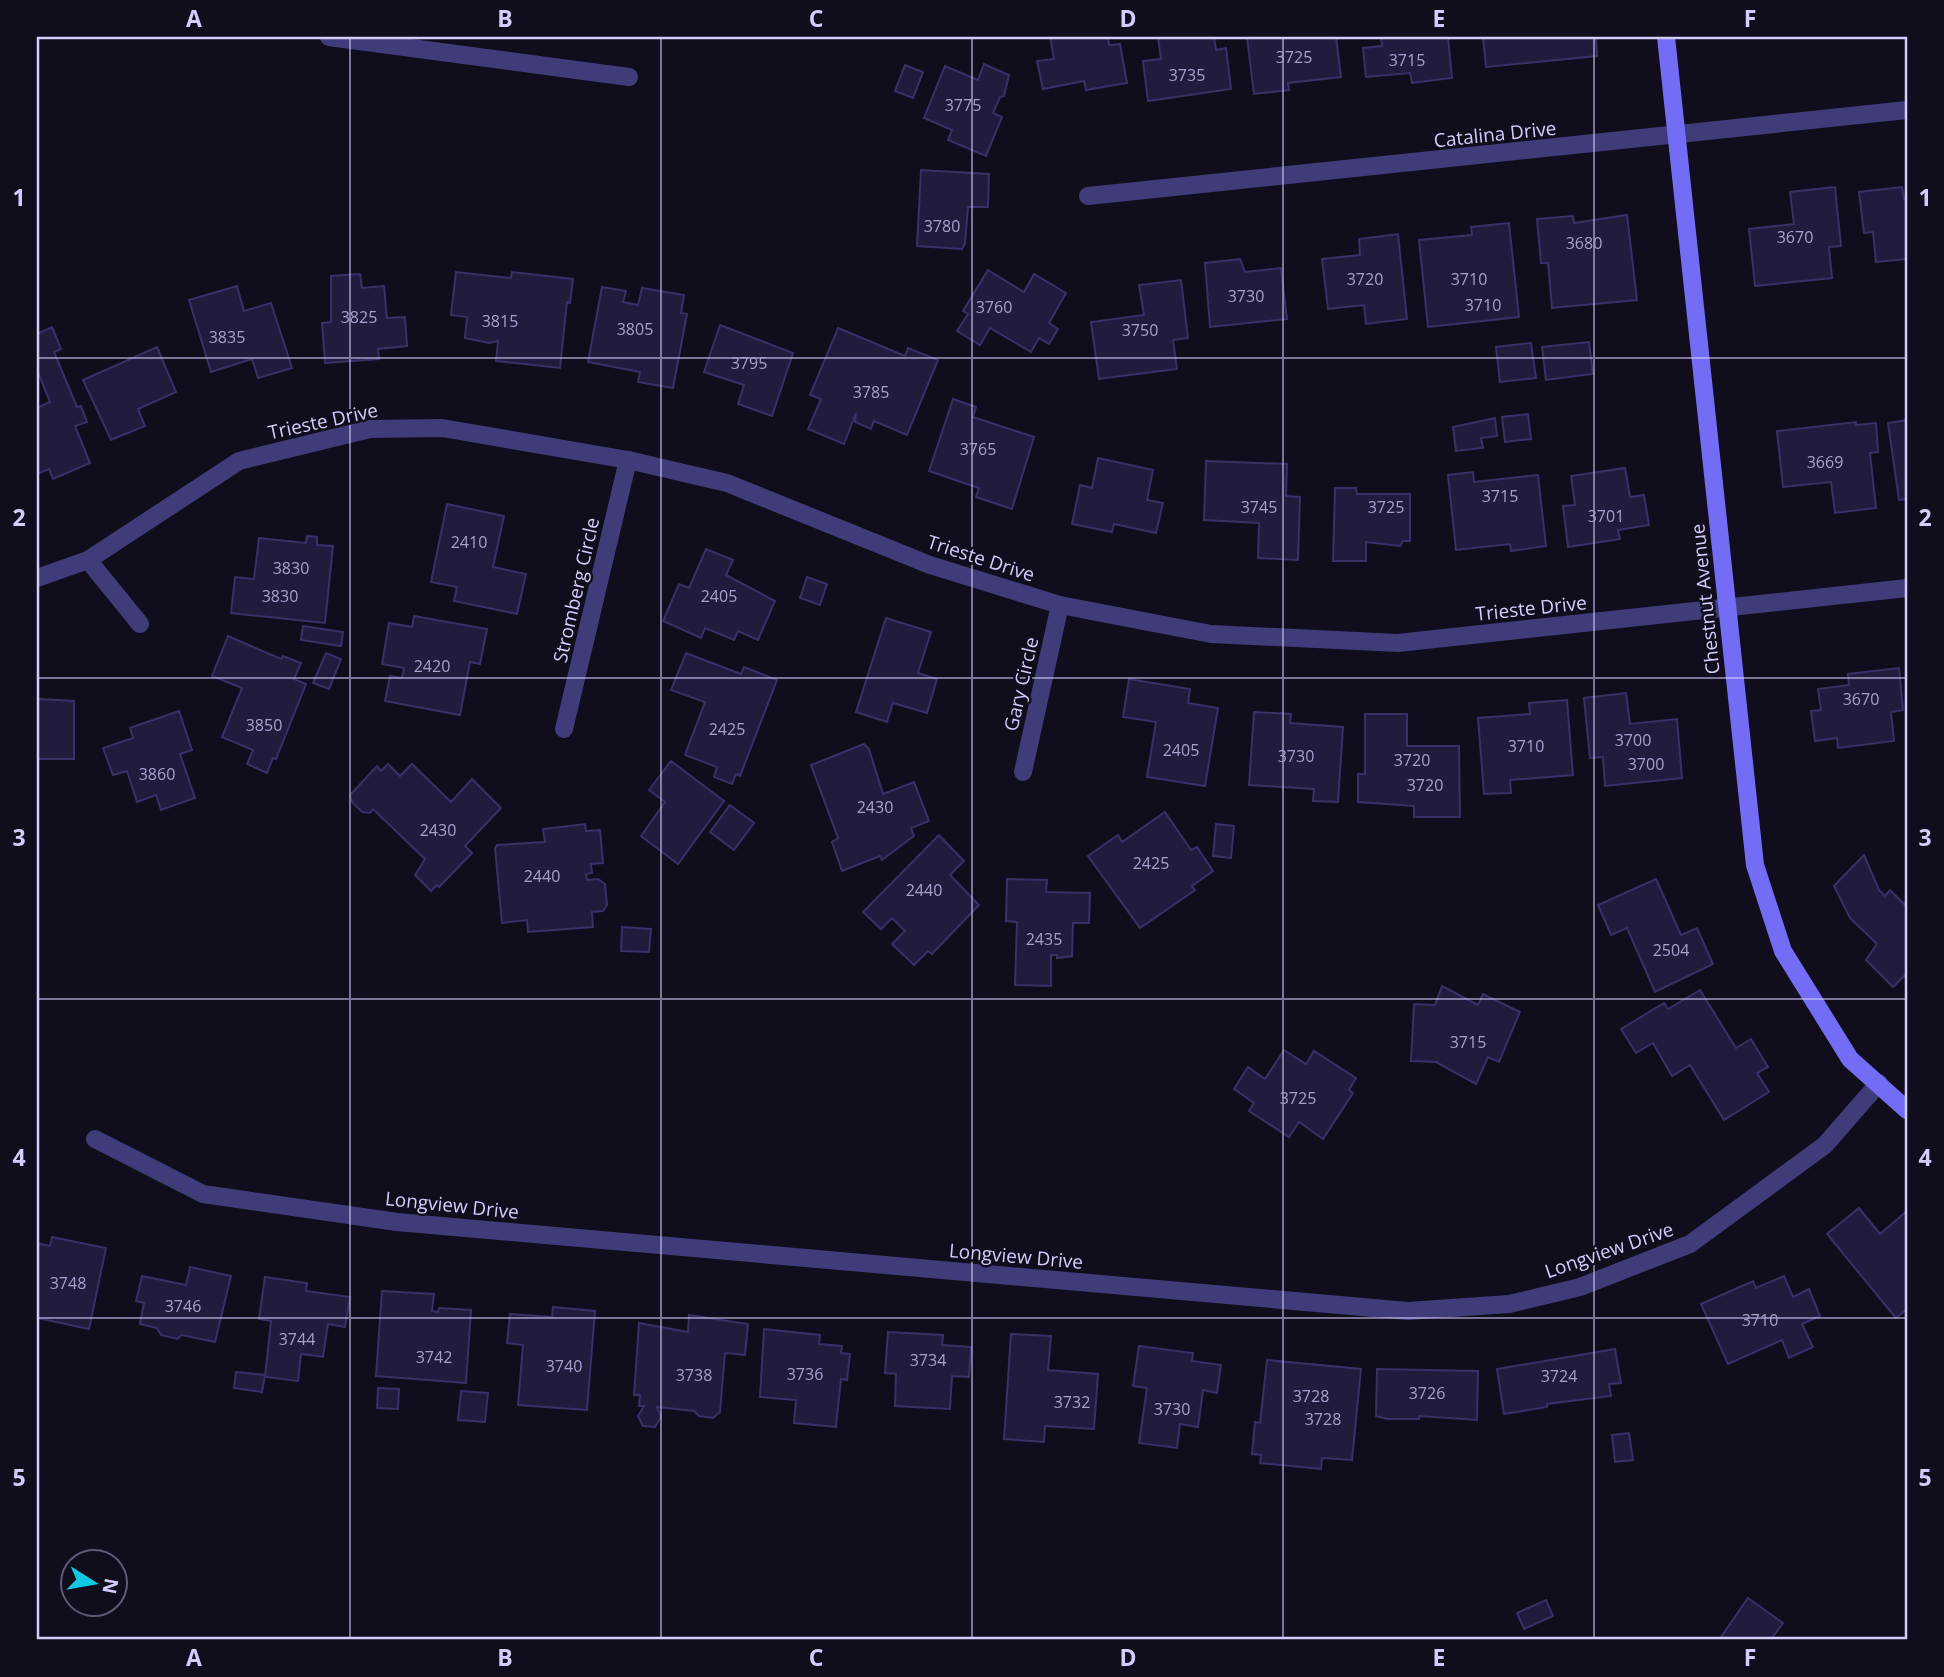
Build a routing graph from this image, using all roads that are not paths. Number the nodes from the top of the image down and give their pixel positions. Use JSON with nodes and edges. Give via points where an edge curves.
{"nodes":[{"id":1,"x":329,"y":37,"type":"edge"},
{"id":2,"x":1666,"y":37,"type":"edge"},
{"id":3,"x":629,"y":77,"type":"dead end"},
{"id":4,"x":1907,"y":110,"type":"edge"},
{"id":5,"x":1678,"y":136,"type":"junction"},
{"id":6,"x":1087,"y":196,"type":"dead end"},
{"id":7,"x":628,"y":460,"type":"junction"},
{"id":8,"x":89,"y":561,"type":"junction"},
{"id":9,"x":37,"y":578,"type":"edge"},
{"id":10,"x":1907,"y":588,"type":"edge"},
{"id":11,"x":1060,"y":605,"type":"junction"},
{"id":12,"x":1728,"y":609,"type":"junction"},
{"id":13,"x":139,"y":624,"type":"dead end"},
{"id":14,"x":564,"y":729,"type":"dead end"},
{"id":15,"x":1023,"y":772,"type":"dead end"},
{"id":16,"x":1879,"y":1083,"type":"junction"},
{"id":17,"x":1907,"y":1110,"type":"edge"},
{"id":18,"x":95,"y":1139,"type":"dead end"}],
"edges":[{"from":1,"to":3,"type":"street"},
{"from":2,"to":5,"type":"street","name":"Chestnut Avenue"},
{"from":4,"to":5,"type":"street","name":"Catalina Drive"},
{"from":5,"to":6,"type":"street","name":"Catalina Drive"},
{"from":5,"to":12,"type":"street","name":"Chestnut Avenue"},
{"from":7,"to":8,"type":"street","name":"Trieste Drive","via":[[442,428],[370,429],[239,461]]},
{"from":7,"to":11,"type":"street","name":"Trieste Drive","via":[[727,483],[930,565]]},
{"from":7,"to":14,"type":"street","name":"Stromberg Circle"},
{"from":8,"to":9,"type":"street","name":"Trieste Drive"},
{"from":8,"to":13,"type":"street"},
{"from":10,"to":12,"type":"street","name":"Trieste Drive"},
{"from":11,"to":12,"type":"street","name":"Trieste Drive","via":[[1211,634],[1398,643]]},
{"from":11,"to":15,"type":"street","name":"Gary Circle"},
{"from":12,"to":16,"type":"street","name":"Chestnut Avenue","via":[[1755,865],[1783,951],[1850,1059]]},
{"from":16,"to":17,"type":"street","name":"Chestnut Avenue"},
{"from":16,"to":18,"type":"street","name":"Longview Drive","via":[[1825,1145],[1690,1244],[1580,1287],[1509,1304],[1408,1311],[397,1222],[203,1194]]}]}
